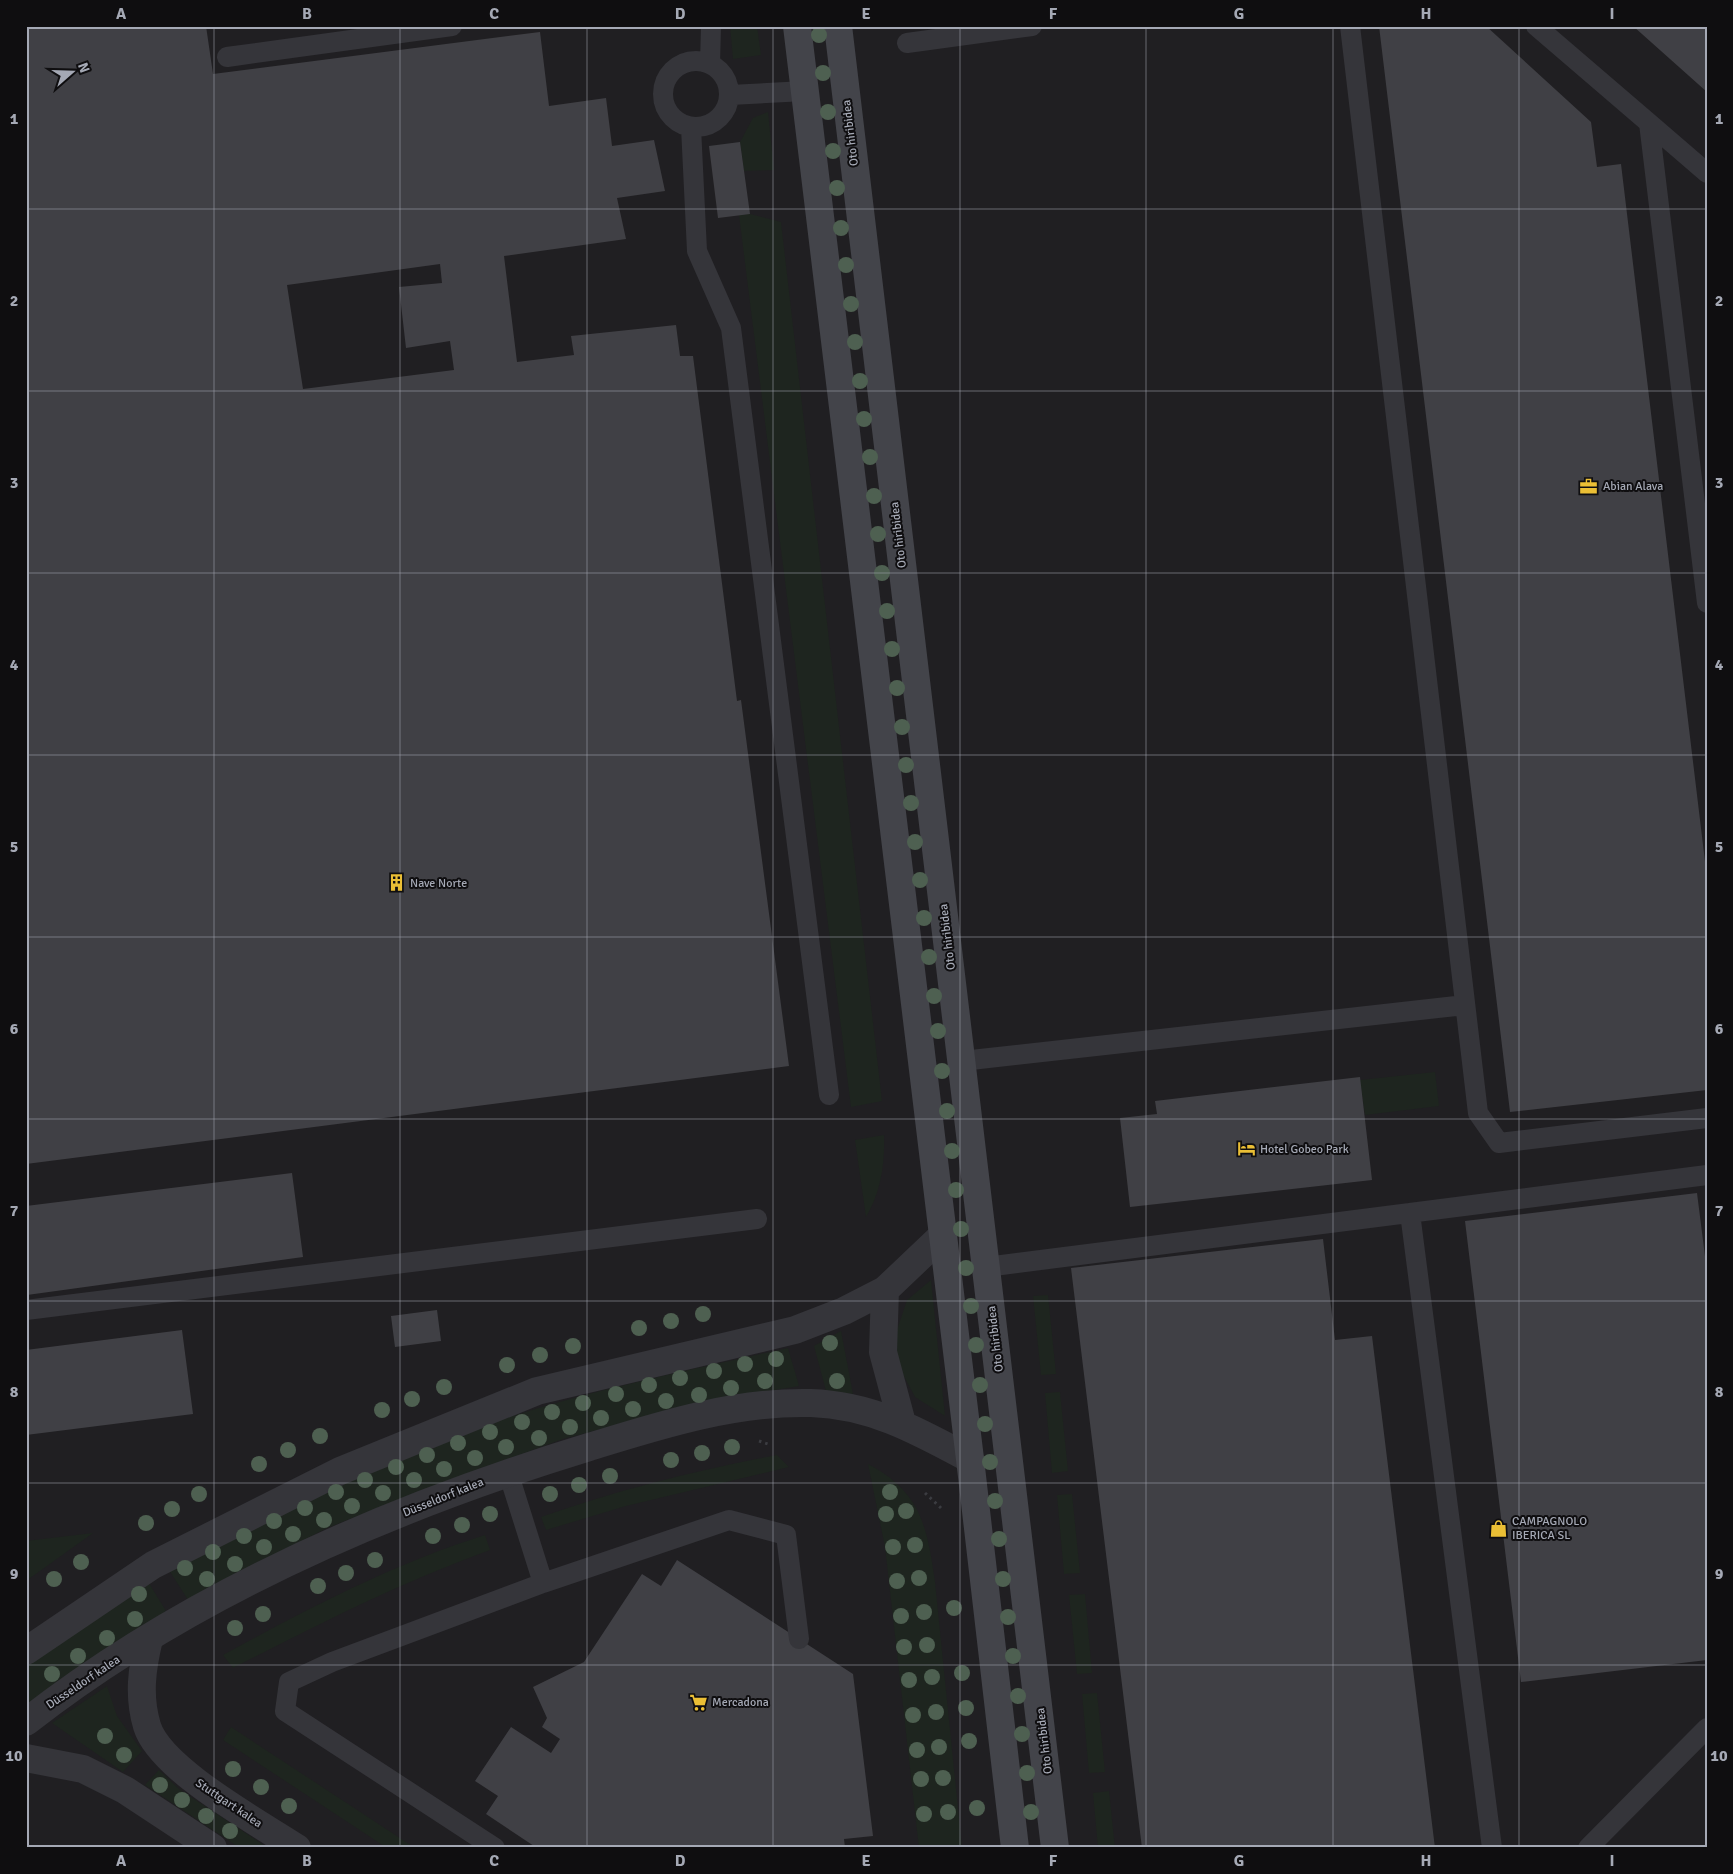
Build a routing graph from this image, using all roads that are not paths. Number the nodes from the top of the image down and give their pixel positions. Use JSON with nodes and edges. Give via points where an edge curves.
{"nodes":[{"id":1,"x":452,"y":26,"type":"edge"},
{"id":2,"x":711,"y":26,"type":"edge"},
{"id":3,"x":797,"y":26,"type":"edge"},
{"id":4,"x":838,"y":26,"type":"edge"},
{"id":5,"x":1032,"y":26,"type":"edge"},
{"id":6,"x":1350,"y":26,"type":"edge"},
{"id":7,"x":1536,"y":26,"type":"edge"},
{"id":8,"x":907,"y":43,"type":"dead end"},
{"id":9,"x":227,"y":57,"type":"dead end"},
{"id":10,"x":710,"y":64,"type":"junction"},
{"id":11,"x":805,"y":91,"type":"junction"},
{"id":12,"x":730,"y":94,"type":"junction"},
{"id":13,"x":1649,"y":123,"type":"junction"},
{"id":14,"x":691,"y":127,"type":"junction"},
{"id":15,"x":1707,"y":173,"type":"edge"},
{"id":16,"x":1707,"y":603,"type":"edge"},
{"id":17,"x":1465,"y":1005,"type":"junction"},
{"id":18,"x":962,"y":1061,"type":"junction"},
{"id":19,"x":828,"y":1095,"type":"dead end"},
{"id":20,"x":1707,"y":1118,"type":"edge"},
{"id":21,"x":1707,"y":1175,"type":"edge"},
{"id":22,"x":1410,"y":1213,"type":"junction"},
{"id":23,"x":756,"y":1220,"type":"dead end"},
{"id":24,"x":943,"y":1235,"type":"junction"},
{"id":25,"x":986,"y":1267,"type":"junction"},
{"id":26,"x":885,"y":1290,"type":"junction"},
{"id":27,"x":26,"y":1310,"type":"edge"},
{"id":28,"x":902,"y":1423,"type":"junction"},
{"id":29,"x":970,"y":1458,"type":"junction"},
{"id":30,"x":508,"y":1472,"type":"junction"},
{"id":31,"x":543,"y":1583,"type":"junction"},
{"id":32,"x":149,"y":1639,"type":"junction"},
{"id":33,"x":799,"y":1639,"type":"dead end"},
{"id":34,"x":26,"y":1651,"type":"edge"},
{"id":35,"x":26,"y":1722,"type":"edge"},
{"id":36,"x":1707,"y":1728,"type":"edge"},
{"id":37,"x":26,"y":1758,"type":"edge"},
{"id":38,"x":213,"y":1848,"type":"edge"},
{"id":39,"x":297,"y":1848,"type":"edge"},
{"id":40,"x":495,"y":1848,"type":"edge"},
{"id":41,"x":1015,"y":1848,"type":"edge"},
{"id":42,"x":1055,"y":1848,"type":"edge"},
{"id":43,"x":1492,"y":1848,"type":"edge"},
{"id":44,"x":1588,"y":1848,"type":"edge"}],
"edges":[{"from":1,"to":9,"type":"lane"},
{"from":2,"to":10,"type":"lane"},
{"from":3,"to":11,"type":"street"},
{"from":4,"to":18,"type":"street","name":"Oto hiribidea"},
{"from":5,"to":8,"type":"lane"},
{"from":6,"to":17,"type":"lane"},
{"from":7,"to":13,"type":"lane"},
{"from":10,"to":12,"type":"lane","via":[[725,76]]},
{"from":10,"to":14,"type":"lane","via":[[692,61],[675,68],[664,84],[664,103],[674,119]]},
{"from":11,"to":12,"type":"lane"},
{"from":11,"to":24,"type":"street"},
{"from":12,"to":14,"type":"lane","via":[[724,112],[710,125]]},
{"from":13,"to":15,"type":"lane"},
{"from":13,"to":16,"type":"lane"},
{"from":14,"to":19,"type":"lane","via":[[697,252],[731,328]]},
{"from":17,"to":18,"type":"lane"},
{"from":17,"to":20,"type":"lane","via":[[1478,1113],[1500,1143]]},
{"from":18,"to":25,"type":"street","name":"Oto hiribidea"},
{"from":21,"to":22,"type":"lane"},
{"from":22,"to":25,"type":"lane"},
{"from":22,"to":43,"type":"lane"},
{"from":23,"to":27,"type":"lane"},
{"from":24,"to":26,"type":"street"},
{"from":24,"to":29,"type":"street"},
{"from":25,"to":42,"type":"street","name":"Oto hiribidea"},
{"from":26,"to":28,"type":"street","via":[[883,1352]]},
{"from":26,"to":34,"type":"street","via":[[844,1311],[795,1330],[537,1391],[340,1471],[153,1565]]},
{"from":28,"to":29,"type":"street","name":"Düsseldorf kalea"},
{"from":28,"to":30,"type":"street","name":"Düsseldorf kalea","via":[[857,1409],[814,1404],[734,1410],[632,1434]]},
{"from":29,"to":41,"type":"street"},
{"from":30,"to":31,"type":"lane"},
{"from":30,"to":32,"type":"street","name":"Düsseldorf kalea","via":[[430,1501],[289,1562]]},
{"from":31,"to":33,"type":"lane","via":[[729,1520],[786,1535]]},
{"from":31,"to":40,"type":"lane","via":[[332,1662],[289,1682],[285,1711]]},
{"from":32,"to":35,"type":"street","name":"Düsseldorf kalea","via":[[100,1669]]},
{"from":32,"to":39,"type":"street","name":"Stuttgart kalea","via":[[141,1672],[142,1700],[148,1727],[161,1750],[204,1788]]},
{"from":36,"to":44,"type":"lane"},
{"from":37,"to":38,"type":"street","via":[[83,1769],[125,1790]]}]}
